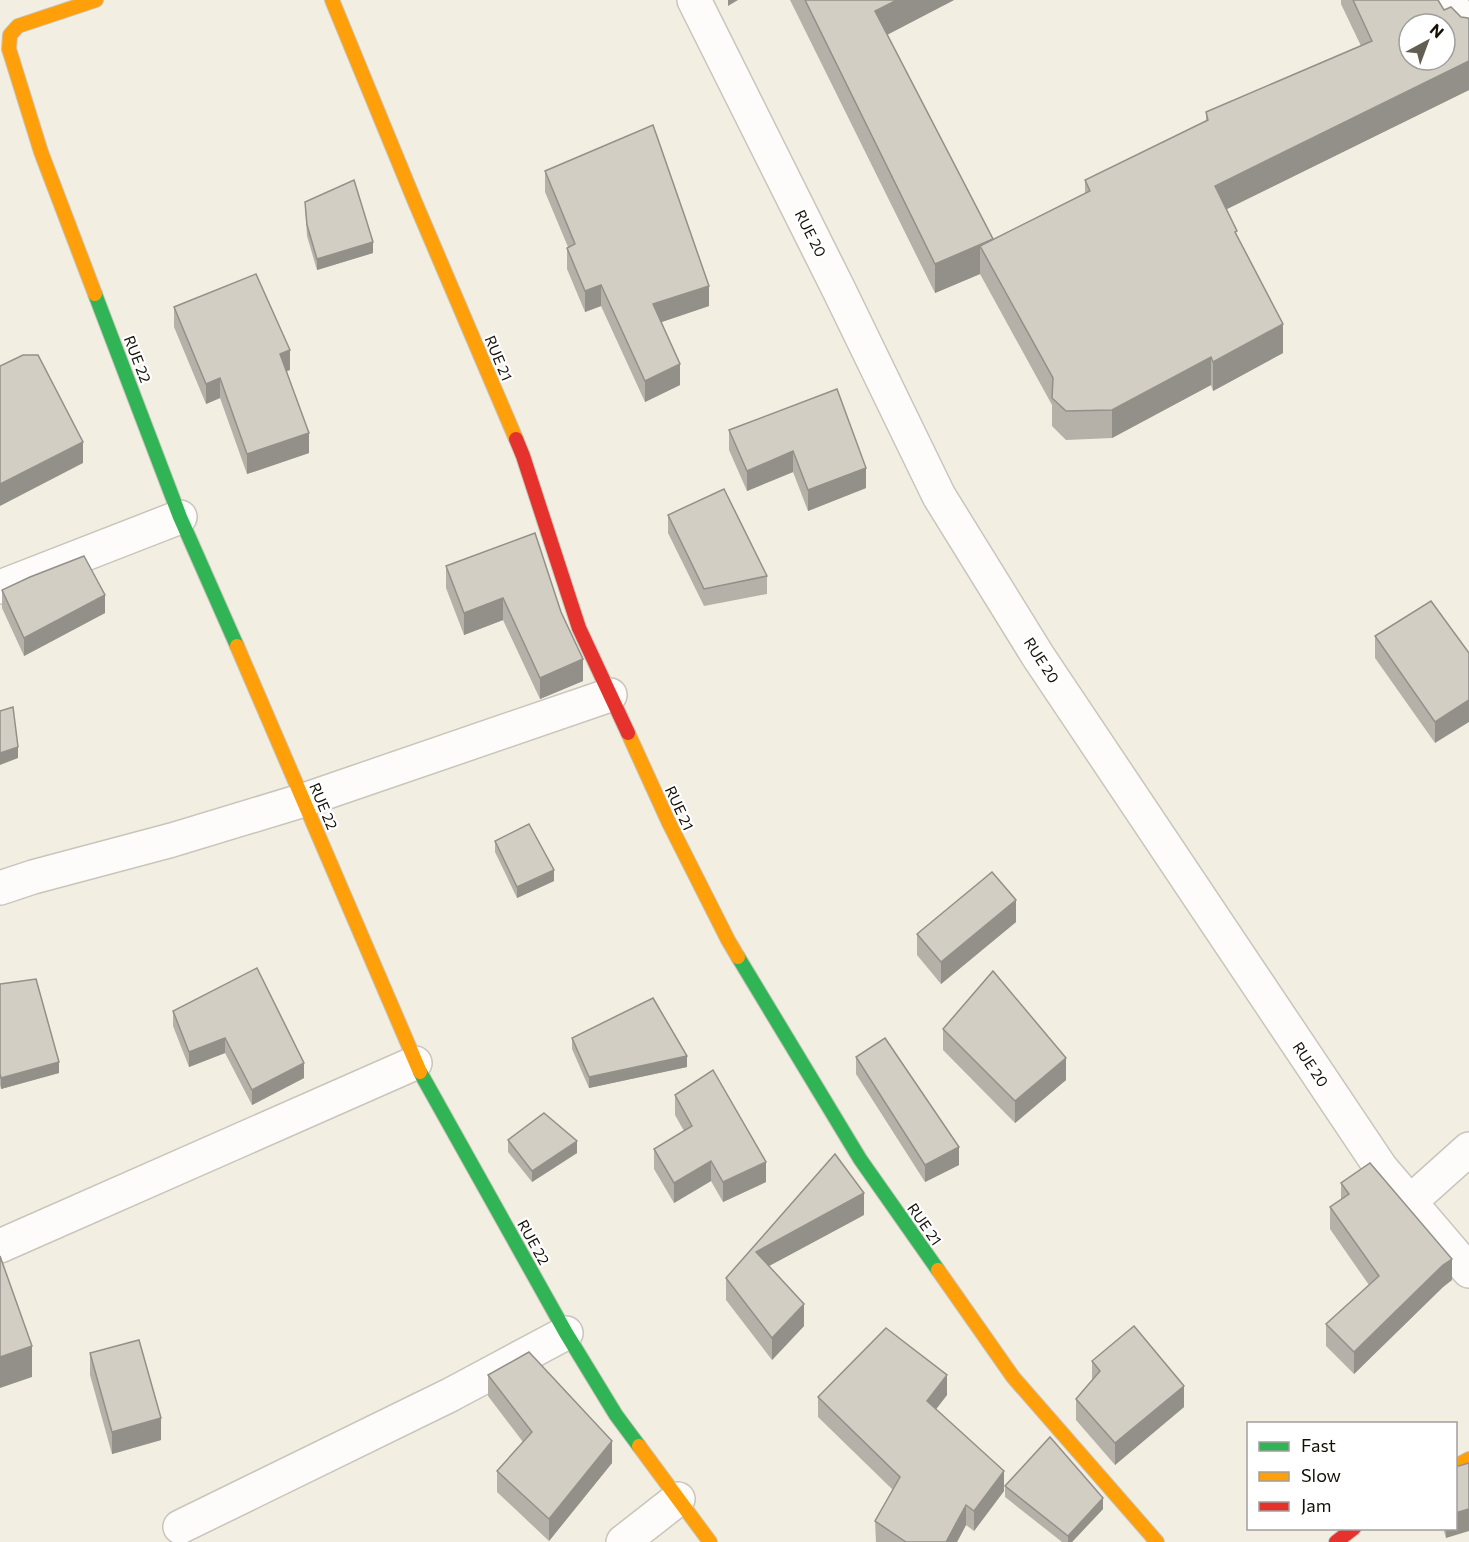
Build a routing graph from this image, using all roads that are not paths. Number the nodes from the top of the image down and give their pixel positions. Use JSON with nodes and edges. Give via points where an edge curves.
{"nodes":[{"id":1,"x":96,"y":0,"type":"edge"},
{"id":2,"x":332,"y":0,"type":"edge"},
{"id":3,"x":694,"y":0,"type":"edge"},
{"id":4,"x":1448,"y":0,"type":"edge"},
{"id":5,"x":1469,"y":29,"type":"edge"},
{"id":6,"x":180,"y":517,"type":"junction"},
{"id":7,"x":0,"y":587,"type":"edge"},
{"id":8,"x":610,"y":695,"type":"junction"},
{"id":9,"x":304,"y":800,"type":"junction"},
{"id":10,"x":0,"y":888,"type":"edge"},
{"id":11,"x":415,"y":1063,"type":"junction"},
{"id":12,"x":1469,"y":1149,"type":"edge"},
{"id":13,"x":1411,"y":1201,"type":"junction"},
{"id":14,"x":0,"y":1246,"type":"edge"},
{"id":15,"x":1469,"y":1271,"type":"edge"},
{"id":16,"x":566,"y":1333,"type":"junction"},
{"id":17,"x":678,"y":1499,"type":"junction"},
{"id":18,"x":180,"y":1527,"type":"dead end"},
{"id":19,"x":1351,"y":1530,"type":"edge"},
{"id":20,"x":623,"y":1542,"type":"edge"},
{"id":21,"x":710,"y":1542,"type":"edge"},
{"id":22,"x":1157,"y":1542,"type":"edge"},
{"id":23,"x":1336,"y":1542,"type":"edge"}],
"edges":[{"from":1,"to":6,"type":"street","name":"RUE 22","via":[[18,26],[10,35],[9,49],[41,152]]},
{"from":2,"to":8,"type":"street","name":"RUE 21","via":[[523,456],[579,628]]},
{"from":3,"to":13,"type":"street","name":"RUE 20","via":[[939,496],[1058,685],[1381,1168]]},
{"from":4,"to":5,"type":"street"},
{"from":6,"to":7,"type":"street"},
{"from":6,"to":9,"type":"street","name":"RUE 22"},
{"from":8,"to":9,"type":"street"},
{"from":8,"to":22,"type":"street","name":"RUE 21","via":[[728,940],[860,1159],[1013,1377]]},
{"from":9,"to":10,"type":"street"},
{"from":9,"to":11,"type":"street","name":"RUE 22"},
{"from":11,"to":14,"type":"street"},
{"from":11,"to":16,"type":"street","name":"RUE 22"},
{"from":12,"to":13,"type":"street"},
{"from":13,"to":15,"type":"street","name":"RUE 20"},
{"from":16,"to":17,"type":"street","name":"RUE 22","via":[[616,1415]]},
{"from":16,"to":18,"type":"street","via":[[450,1395]]},
{"from":17,"to":20,"type":"street"},
{"from":17,"to":21,"type":"street","name":"RUE 22"},
{"from":19,"to":23,"type":"street"}]}
